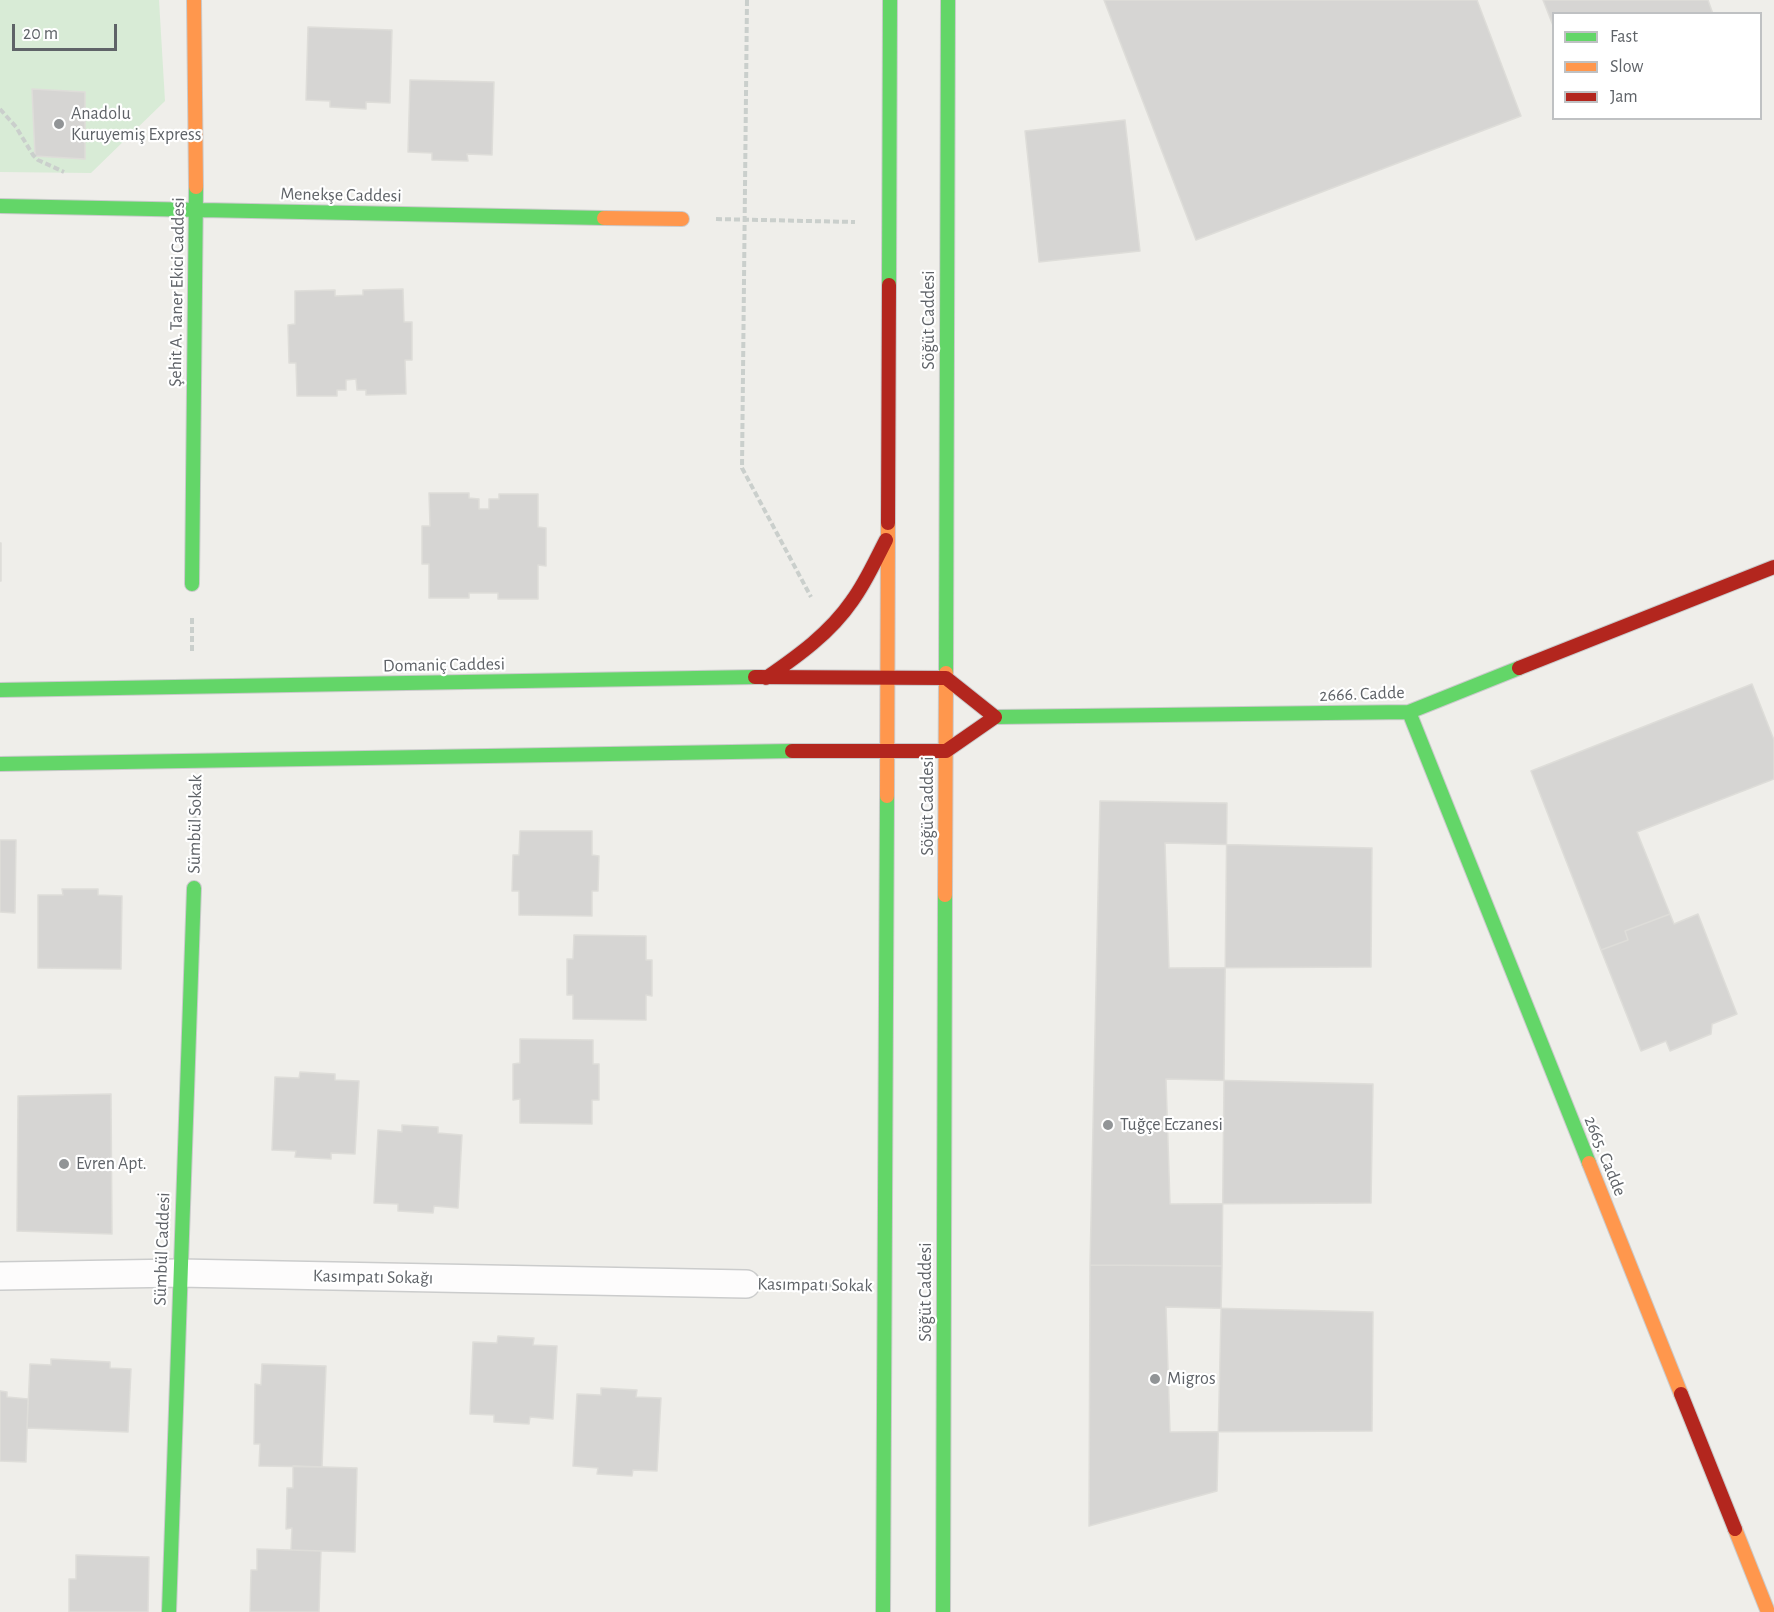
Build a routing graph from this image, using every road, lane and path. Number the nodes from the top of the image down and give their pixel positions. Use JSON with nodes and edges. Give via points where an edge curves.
{"nodes":[{"id":1,"x":194,"y":0,"type":"edge"},
{"id":2,"x":747,"y":0,"type":"edge"},
{"id":3,"x":890,"y":0,"type":"edge"},
{"id":4,"x":948,"y":0,"type":"edge"},
{"id":5,"x":0,"y":109,"type":"edge"},
{"id":6,"x":69,"y":174,"type":"dead end"},
{"id":7,"x":0,"y":206,"type":"edge"},
{"id":8,"x":196,"y":210,"type":"junction"},
{"id":9,"x":682,"y":219,"type":"joint"},
{"id":10,"x":744,"y":220,"type":"junction"},
{"id":11,"x":889,"y":222,"type":"junction"},
{"id":12,"x":888,"y":536,"type":"junction"},
{"id":13,"x":1774,"y":567,"type":"edge"},
{"id":14,"x":192,"y":584,"type":"joint"},
{"id":15,"x":828,"y":629,"type":"junction"},
{"id":16,"x":888,"y":677,"type":"junction"},
{"id":17,"x":766,"y":678,"type":"junction"},
{"id":18,"x":946,"y":678,"type":"junction"},
{"id":19,"x":192,"y":687,"type":"junction"},
{"id":20,"x":0,"y":690,"type":"edge"},
{"id":21,"x":1409,"y":712,"type":"junction"},
{"id":22,"x":995,"y":717,"type":"junction"},
{"id":23,"x":887,"y":750,"type":"junction"},
{"id":24,"x":946,"y":751,"type":"junction"},
{"id":25,"x":195,"y":761,"type":"junction"},
{"id":26,"x":0,"y":764,"type":"edge"},
{"id":27,"x":194,"y":888,"type":"joint"},
{"id":28,"x":179,"y":1273,"type":"junction"},
{"id":29,"x":0,"y":1276,"type":"edge"},
{"id":30,"x":746,"y":1284,"type":"joint"},
{"id":31,"x":885,"y":1287,"type":"junction"},
{"id":32,"x":169,"y":1612,"type":"edge"},
{"id":33,"x":883,"y":1612,"type":"edge"},
{"id":34,"x":943,"y":1612,"type":"edge"},
{"id":35,"x":1768,"y":1612,"type":"edge"}],
"edges":[{"from":1,"to":8,"type":"main road","name":"Şehit A. Taner Ekici Caddesi"},
{"from":2,"to":10,"type":"path"},
{"from":3,"to":11,"type":"main road"},
{"from":4,"to":18,"type":"main road","name":"Söğüt Caddesi"},
{"from":5,"to":6,"type":"path","via":[[38,160]]},
{"from":7,"to":8,"type":"main road","name":"Menekşe Caddesi"},
{"from":8,"to":9,"type":"main road","name":"Menekşe Caddesi"},
{"from":8,"to":14,"type":"main road","name":"Şehit A. Taner Ekici Caddesi"},
{"from":9,"to":10,"type":"path"},
{"from":10,"to":11,"type":"path"},
{"from":10,"to":15,"type":"path","via":[[742,468]]},
{"from":11,"to":12,"type":"main road"},
{"from":12,"to":15,"type":"main road","via":[[861,586]]},
{"from":12,"to":16,"type":"main road"},
{"from":13,"to":21,"type":"main road","name":"2666. Cadde"},
{"from":14,"to":19,"type":"path"},
{"from":15,"to":17,"type":"main road"},
{"from":16,"to":17,"type":"main road","name":"Domaniç Caddesi"},
{"from":16,"to":18,"type":"main road","name":"Domaniç Caddesi"},
{"from":16,"to":23,"type":"main road"},
{"from":17,"to":19,"type":"main road","name":"Domaniç Caddesi"},
{"from":18,"to":22,"type":"main road"},
{"from":18,"to":24,"type":"main road","name":"Söğüt Caddesi"},
{"from":19,"to":20,"type":"main road","name":"Domaniç Caddesi"},
{"from":21,"to":22,"type":"main road","name":"2666. Cadde"},
{"from":21,"to":35,"type":"main road","name":"2665. Cadde"},
{"from":22,"to":24,"type":"main road"},
{"from":23,"to":24,"type":"main road"},
{"from":23,"to":25,"type":"main road"},
{"from":23,"to":31,"type":"main road"},
{"from":24,"to":34,"type":"main road","name":"Söğüt Caddesi"},
{"from":25,"to":26,"type":"main road"},
{"from":25,"to":27,"type":"path","name":"Sümbül Sokak"},
{"from":27,"to":28,"type":"main road","name":"Sümbül Caddesi"},
{"from":28,"to":29,"type":"street","name":"Kasımpatı Sokağı"},
{"from":28,"to":30,"type":"street","name":"Kasımpatı Sokağı"},
{"from":28,"to":32,"type":"main road","name":"Sümbül Caddesi"},
{"from":30,"to":31,"type":"path","name":"Kasımpatı Sokak"},
{"from":31,"to":33,"type":"main road"}]}
